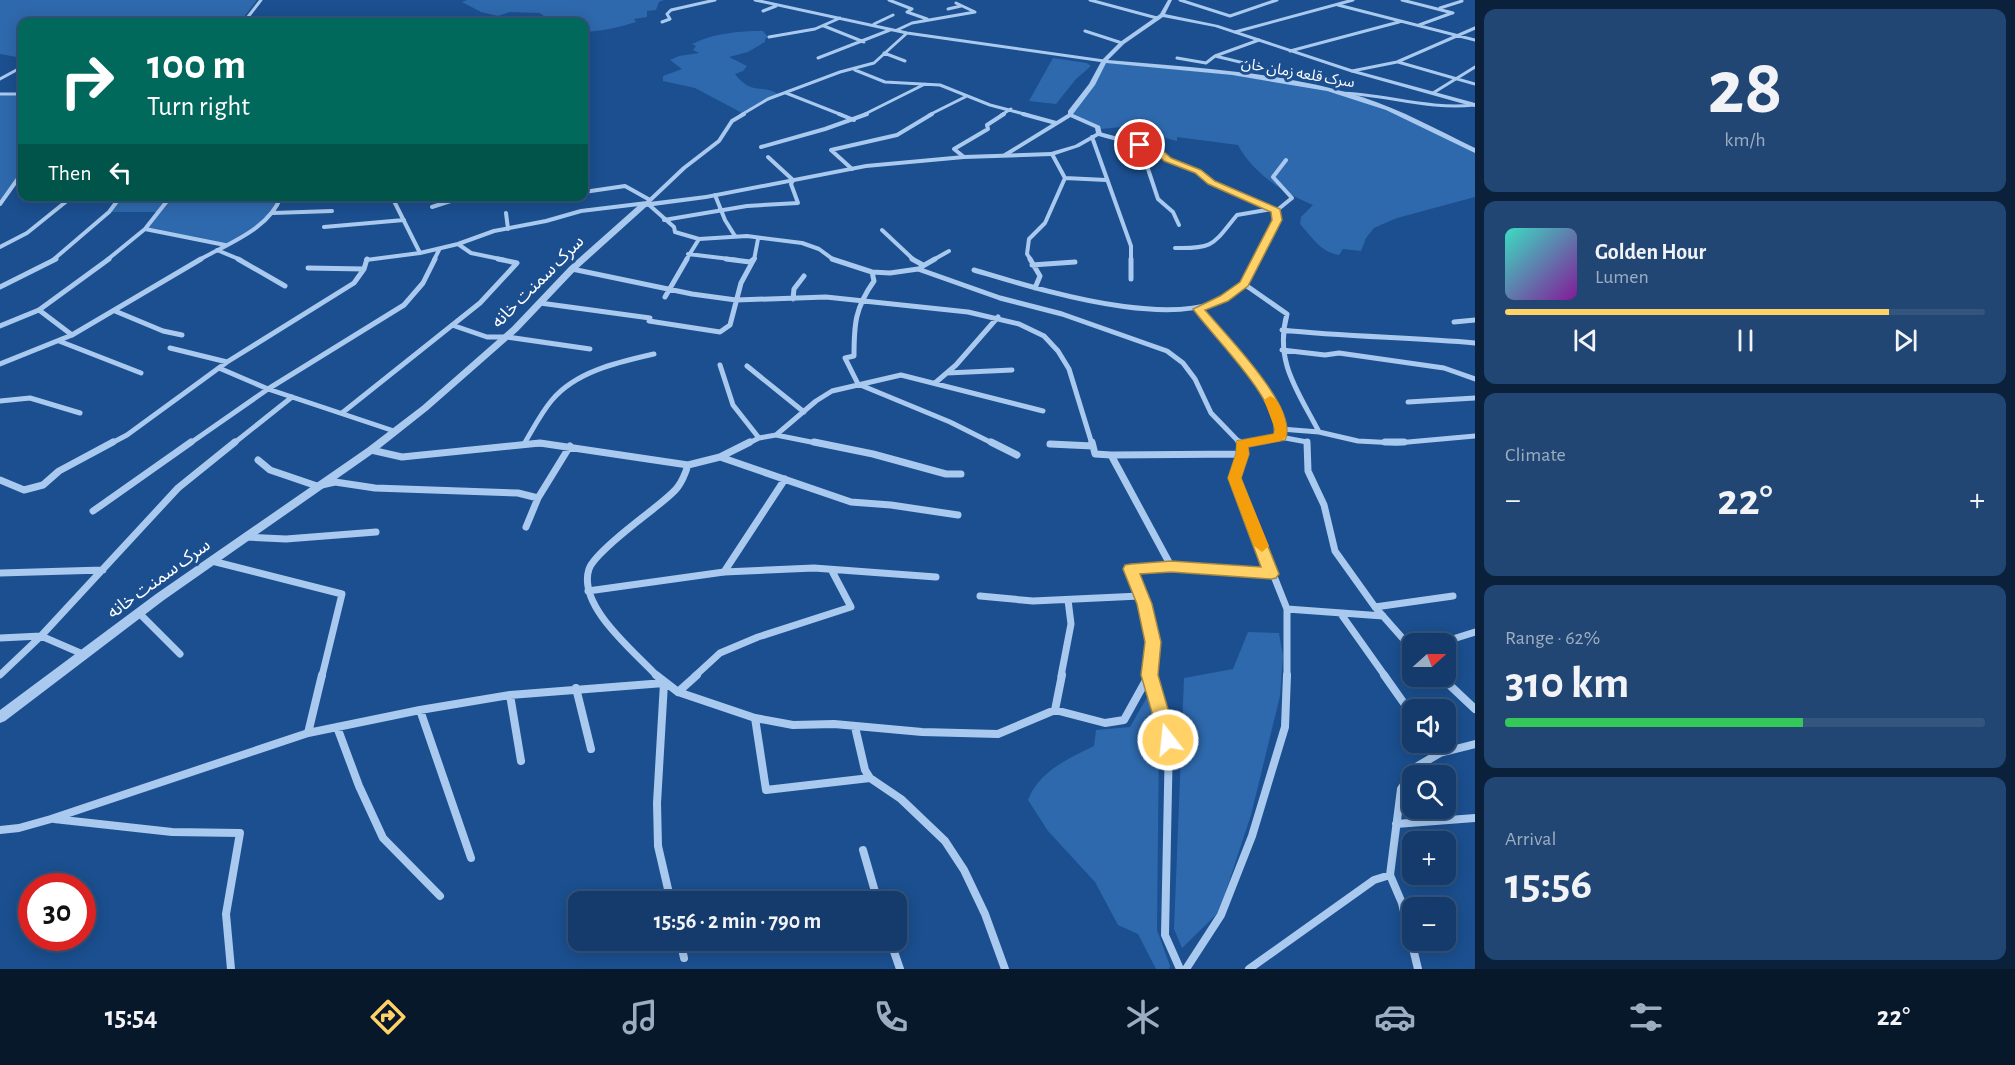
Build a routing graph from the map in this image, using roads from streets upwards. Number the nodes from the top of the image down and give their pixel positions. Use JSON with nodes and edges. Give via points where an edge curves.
{"nodes":[{"id":1,"x":261,"y":0,"type":"edge"},
{"id":2,"x":688,"y":0,"type":"edge"},
{"id":3,"x":715,"y":0,"type":"edge"},
{"id":4,"x":755,"y":0,"type":"edge"},
{"id":5,"x":889,"y":0,"type":"edge"},
{"id":6,"x":1090,"y":0,"type":"edge"},
{"id":7,"x":1170,"y":0,"type":"edge"},
{"id":8,"x":1180,"y":0,"type":"edge"},
{"id":9,"x":1277,"y":0,"type":"edge"},
{"id":10,"x":1353,"y":0,"type":"edge"},
{"id":11,"x":1402,"y":0,"type":"edge"},
{"id":12,"x":1458,"y":0,"type":"edge"},
{"id":13,"x":700,"y":3,"type":"junction"},
{"id":14,"x":956,"y":3,"type":"dead end"},
{"id":15,"x":777,"y":5,"type":"junction"},
{"id":16,"x":1338,"y":5,"type":"junction"},
{"id":17,"x":961,"y":6,"type":"junction"},
{"id":18,"x":1438,"y":8,"type":"junction"},
{"id":19,"x":948,"y":9,"type":"dead end"},
{"id":20,"x":764,"y":11,"type":"dead end"},
{"id":21,"x":893,"y":15,"type":"dead end"},
{"id":22,"x":1159,"y":16,"type":"junction"},
{"id":23,"x":247,"y":18,"type":"edge"},
{"id":24,"x":840,"y":18,"type":"junction"},
{"id":25,"x":928,"y":20,"type":"junction"},
{"id":26,"x":1401,"y":21,"type":"junction"},
{"id":27,"x":662,"y":22,"type":"dead end"},
{"id":28,"x":873,"y":25,"type":"junction"},
{"id":29,"x":1419,"y":25,"type":"junction"},
{"id":30,"x":824,"y":26,"type":"junction"},
{"id":31,"x":1475,"y":28,"type":"edge"},
{"id":32,"x":891,"y":29,"type":"junction"},
{"id":33,"x":897,"y":31,"type":"junction"},
{"id":34,"x":1085,"y":31,"type":"dead end"},
{"id":35,"x":1235,"y":32,"type":"junction"},
{"id":36,"x":907,"y":33,"type":"junction"},
{"id":37,"x":1458,"y":36,"type":"junction"},
{"id":38,"x":769,"y":37,"type":"dead end"},
{"id":39,"x":1259,"y":40,"type":"junction"},
{"id":40,"x":1475,"y":40,"type":"edge"},
{"id":41,"x":864,"y":42,"type":"junction"},
{"id":42,"x":1122,"y":43,"type":"junction"},
{"id":43,"x":1290,"y":51,"type":"junction"},
{"id":44,"x":884,"y":53,"type":"junction"},
{"id":45,"x":1215,"y":56,"type":"junction"},
{"id":46,"x":1177,"y":57,"type":"dead end"},
{"id":47,"x":818,"y":58,"type":"dead end"},
{"id":48,"x":905,"y":61,"type":"dead end"},
{"id":49,"x":1104,"y":61,"type":"junction"},
{"id":50,"x":1397,"y":62,"type":"junction"},
{"id":51,"x":1475,"y":67,"type":"edge"},
{"id":52,"x":18,"y":69,"type":"edge"},
{"id":53,"x":854,"y":70,"type":"junction"},
{"id":54,"x":1352,"y":71,"type":"junction"},
{"id":55,"x":0,"y":79,"type":"edge"},
{"id":56,"x":1333,"y":80,"type":"dead end"},
{"id":57,"x":1457,"y":80,"type":"junction"},
{"id":58,"x":926,"y":83,"type":"junction"},
{"id":59,"x":1475,"y":84,"type":"edge"},
{"id":60,"x":785,"y":93,"type":"junction"},
{"id":61,"x":1339,"y":93,"type":"junction"},
{"id":62,"x":1433,"y":93,"type":"junction"},
{"id":63,"x":0,"y":94,"type":"edge"},
{"id":64,"x":18,"y":94,"type":"edge"},
{"id":65,"x":965,"y":97,"type":"junction"},
{"id":66,"x":1474,"y":105,"type":"edge"},
{"id":67,"x":1011,"y":109,"type":"junction"},
{"id":68,"x":1070,"y":114,"type":"junction"},
{"id":69,"x":854,"y":120,"type":"junction"},
{"id":70,"x":1056,"y":123,"type":"junction"},
{"id":71,"x":1095,"y":136,"type":"junction"},
{"id":72,"x":1140,"y":145,"type":"junction"},
{"id":73,"x":761,"y":147,"type":"dead end"},
{"id":74,"x":1475,"y":151,"type":"edge"},
{"id":75,"x":1052,"y":154,"type":"junction"},
{"id":76,"x":1005,"y":155,"type":"junction"},
{"id":77,"x":768,"y":157,"type":"dead end"},
{"id":78,"x":964,"y":157,"type":"junction"},
{"id":79,"x":1286,"y":160,"type":"dead end"},
{"id":80,"x":852,"y":169,"type":"junction"},
{"id":81,"x":18,"y":178,"type":"edge"},
{"id":82,"x":1065,"y":178,"type":"junction"},
{"id":83,"x":793,"y":180,"type":"junction"},
{"id":84,"x":1106,"y":180,"type":"junction"},
{"id":85,"x":588,"y":191,"type":"edge"},
{"id":86,"x":715,"y":195,"type":"junction"},
{"id":87,"x":67,"y":201,"type":"edge"},
{"id":88,"x":117,"y":201,"type":"edge"},
{"id":89,"x":167,"y":201,"type":"edge"},
{"id":90,"x":279,"y":201,"type":"edge"},
{"id":91,"x":394,"y":201,"type":"edge"},
{"id":92,"x":451,"y":201,"type":"edge"},
{"id":93,"x":649,"y":202,"type":"junction"},
{"id":94,"x":0,"y":204,"type":"edge"},
{"id":95,"x":432,"y":207,"type":"dead end"},
{"id":96,"x":722,"y":209,"type":"junction"},
{"id":97,"x":1274,"y":210,"type":"junction"},
{"id":98,"x":332,"y":211,"type":"dead end"},
{"id":99,"x":273,"y":213,"type":"junction"},
{"id":100,"x":506,"y":213,"type":"dead end"},
{"id":101,"x":404,"y":219,"type":"junction"},
{"id":102,"x":664,"y":220,"type":"junction"},
{"id":103,"x":1179,"y":225,"type":"dead end"},
{"id":104,"x":324,"y":227,"type":"dead end"},
{"id":105,"x":145,"y":229,"type":"junction"},
{"id":106,"x":508,"y":229,"type":"junction"},
{"id":107,"x":882,"y":230,"type":"dead end"},
{"id":108,"x":735,"y":236,"type":"junction"},
{"id":109,"x":699,"y":239,"type":"junction"},
{"id":110,"x":758,"y":239,"type":"junction"},
{"id":111,"x":458,"y":244,"type":"junction"},
{"id":112,"x":225,"y":245,"type":"junction"},
{"id":113,"x":0,"y":247,"type":"edge"},
{"id":114,"x":1175,"y":248,"type":"dead end"},
{"id":115,"x":439,"y":249,"type":"junction"},
{"id":116,"x":217,"y":250,"type":"junction"},
{"id":117,"x":949,"y":251,"type":"dead end"},
{"id":118,"x":420,"y":254,"type":"junction"},
{"id":119,"x":688,"y":254,"type":"junction"},
{"id":120,"x":755,"y":258,"type":"junction"},
{"id":121,"x":1075,"y":262,"type":"dead end"},
{"id":122,"x":1032,"y":265,"type":"junction"},
{"id":123,"x":921,"y":267,"type":"junction"},
{"id":124,"x":308,"y":268,"type":"dead end"},
{"id":125,"x":364,"y":268,"type":"junction"},
{"id":126,"x":572,"y":269,"type":"junction"},
{"id":127,"x":974,"y":270,"type":"dead end"},
{"id":128,"x":872,"y":272,"type":"junction"},
{"id":129,"x":804,"y":276,"type":"dead end"},
{"id":130,"x":1131,"y":279,"type":"dead end"},
{"id":131,"x":1244,"y":284,"type":"junction"},
{"id":132,"x":285,"y":286,"type":"dead end"},
{"id":133,"x":0,"y":287,"type":"edge"},
{"id":134,"x":671,"y":288,"type":"junction"},
{"id":135,"x":1035,"y":288,"type":"junction"},
{"id":136,"x":665,"y":297,"type":"dead end"},
{"id":137,"x":793,"y":299,"type":"junction"},
{"id":138,"x":736,"y":300,"type":"junction"},
{"id":139,"x":859,"y":301,"type":"junction"},
{"id":140,"x":540,"y":303,"type":"junction"},
{"id":141,"x":1198,"y":309,"type":"junction"},
{"id":142,"x":39,"y":310,"type":"junction"},
{"id":143,"x":115,"y":311,"type":"junction"},
{"id":144,"x":998,"y":317,"type":"junction"},
{"id":145,"x":1475,"y":320,"type":"edge"},
{"id":146,"x":1454,"y":322,"type":"dead end"},
{"id":147,"x":452,"y":325,"type":"junction"},
{"id":148,"x":0,"y":326,"type":"edge"},
{"id":149,"x":1282,"y":330,"type":"junction"},
{"id":150,"x":72,"y":335,"type":"junction"},
{"id":151,"x":182,"y":335,"type":"dead end"},
{"id":152,"x":507,"y":337,"type":"junction"},
{"id":153,"x":58,"y":341,"type":"junction"},
{"id":154,"x":1475,"y":343,"type":"edge"},
{"id":155,"x":170,"y":348,"type":"dead end"},
{"id":156,"x":590,"y":349,"type":"dead end"},
{"id":157,"x":1282,"y":350,"type":"junction"},
{"id":158,"x":654,"y":354,"type":"dead end"},
{"id":159,"x":227,"y":362,"type":"junction"},
{"id":160,"x":0,"y":364,"type":"edge"},
{"id":161,"x":720,"y":365,"type":"dead end"},
{"id":162,"x":747,"y":366,"type":"dead end"},
{"id":163,"x":219,"y":368,"type":"junction"},
{"id":164,"x":1012,"y":369,"type":"dead end"},
{"id":165,"x":141,"y":373,"type":"dead end"},
{"id":166,"x":946,"y":373,"type":"junction"},
{"id":167,"x":1475,"y":379,"type":"edge"},
{"id":168,"x":935,"y":383,"type":"junction"},
{"id":169,"x":858,"y":384,"type":"junction"},
{"id":170,"x":268,"y":389,"type":"junction"},
{"id":171,"x":292,"y":397,"type":"junction"},
{"id":172,"x":1475,"y":398,"type":"edge"},
{"id":173,"x":0,"y":401,"type":"edge"},
{"id":174,"x":1408,"y":402,"type":"dead end"},
{"id":175,"x":1043,"y":411,"type":"dead end"},
{"id":176,"x":804,"y":412,"type":"junction"},
{"id":177,"x":80,"y":413,"type":"dead end"},
{"id":178,"x":342,"y":413,"type":"junction"},
{"id":179,"x":1281,"y":429,"type":"junction"},
{"id":180,"x":394,"y":431,"type":"junction"},
{"id":181,"x":1319,"y":432,"type":"junction"},
{"id":182,"x":776,"y":435,"type":"junction"},
{"id":183,"x":1475,"y":436,"type":"edge"},
{"id":184,"x":1280,"y":437,"type":"junction"},
{"id":185,"x":759,"y":438,"type":"junction"},
{"id":186,"x":524,"y":444,"type":"junction"},
{"id":187,"x":1050,"y":444,"type":"dead end"},
{"id":188,"x":1241,"y":444,"type":"junction"},
{"id":189,"x":570,"y":446,"type":"junction"},
{"id":190,"x":1093,"y":446,"type":"junction"},
{"id":191,"x":371,"y":450,"type":"junction"},
{"id":192,"x":1243,"y":454,"type":"junction"},
{"id":193,"x":1017,"y":455,"type":"dead end"},
{"id":194,"x":1111,"y":455,"type":"junction"},
{"id":195,"x":720,"y":457,"type":"junction"},
{"id":196,"x":258,"y":460,"type":"dead end"},
{"id":197,"x":688,"y":465,"type":"junction"},
{"id":198,"x":961,"y":474,"type":"dead end"},
{"id":199,"x":785,"y":479,"type":"junction"},
{"id":200,"x":0,"y":480,"type":"edge"},
{"id":201,"x":317,"y":486,"type":"junction"},
{"id":202,"x":538,"y":498,"type":"junction"},
{"id":203,"x":93,"y":511,"type":"dead end"},
{"id":204,"x":958,"y":515,"type":"dead end"},
{"id":205,"x":526,"y":526,"type":"dead end"},
{"id":206,"x":376,"y":532,"type":"dead end"},
{"id":207,"x":245,"y":537,"type":"junction"},
{"id":208,"x":211,"y":561,"type":"junction"},
{"id":209,"x":1171,"y":566,"type":"junction"},
{"id":210,"x":103,"y":570,"type":"junction"},
{"id":211,"x":832,"y":571,"type":"junction"},
{"id":212,"x":724,"y":572,"type":"junction"},
{"id":213,"x":0,"y":573,"type":"edge"},
{"id":214,"x":1271,"y":574,"type":"junction"},
{"id":215,"x":936,"y":578,"type":"dead end"},
{"id":216,"x":588,"y":591,"type":"junction"},
{"id":217,"x":980,"y":596,"type":"dead end"},
{"id":218,"x":1140,"y":596,"type":"junction"},
{"id":219,"x":1453,"y":596,"type":"dead end"},
{"id":220,"x":1068,"y":600,"type":"junction"},
{"id":221,"x":1375,"y":607,"type":"junction"},
{"id":222,"x":1287,"y":609,"type":"junction"},
{"id":223,"x":139,"y":613,"type":"junction"},
{"id":224,"x":1341,"y":614,"type":"junction"},
{"id":225,"x":1383,"y":616,"type":"junction"},
{"id":226,"x":1475,"y":632,"type":"edge"},
{"id":227,"x":41,"y":636,"type":"junction"},
{"id":228,"x":0,"y":638,"type":"edge"},
{"id":229,"x":1402,"y":638,"type":"edge"},
{"id":230,"x":1456,"y":638,"type":"edge"},
{"id":231,"x":180,"y":654,"type":"dead end"},
{"id":232,"x":85,"y":655,"type":"junction"},
{"id":233,"x":0,"y":675,"type":"edge"},
{"id":234,"x":1149,"y":675,"type":"junction"},
{"id":235,"x":664,"y":683,"type":"junction"},
{"id":236,"x":1452,"y":687,"type":"edge"},
{"id":237,"x":576,"y":688,"type":"junction"},
{"id":238,"x":678,"y":692,"type":"junction"},
{"id":239,"x":510,"y":695,"type":"junction"},
{"id":240,"x":1402,"y":700,"type":"edge"},
{"id":241,"x":1475,"y":709,"type":"edge"},
{"id":242,"x":420,"y":710,"type":"junction"},
{"id":243,"x":1055,"y":710,"type":"junction"},
{"id":244,"x":0,"y":717,"type":"edge"},
{"id":245,"x":755,"y":718,"type":"junction"},
{"id":246,"x":337,"y":727,"type":"junction"},
{"id":247,"x":855,"y":727,"type":"junction"},
{"id":248,"x":308,"y":733,"type":"junction"},
{"id":249,"x":1475,"y":744,"type":"edge"},
{"id":250,"x":591,"y":749,"type":"dead end"},
{"id":251,"x":1456,"y":749,"type":"edge"},
{"id":252,"x":1440,"y":753,"type":"edge"},
{"id":253,"x":521,"y":761,"type":"dead end"},
{"id":254,"x":870,"y":778,"type":"junction"},
{"id":255,"x":1475,"y":818,"type":"edge"},
{"id":256,"x":51,"y":819,"type":"junction"},
{"id":257,"x":1396,"y":824,"type":"junction"},
{"id":258,"x":0,"y":830,"type":"edge"},
{"id":259,"x":863,"y":850,"type":"dead end"},
{"id":260,"x":471,"y":858,"type":"dead end"},
{"id":261,"x":1390,"y":875,"type":"junction"},
{"id":262,"x":668,"y":891,"type":"edge"},
{"id":263,"x":876,"y":891,"type":"edge"},
{"id":264,"x":440,"y":896,"type":"dead end"},
{"id":265,"x":682,"y":951,"type":"edge"},
{"id":266,"x":894,"y":951,"type":"edge"},
{"id":267,"x":684,"y":958,"type":"dead end"},
{"id":268,"x":231,"y":969,"type":"edge"},
{"id":269,"x":900,"y":969,"type":"edge"},
{"id":270,"x":1005,"y":969,"type":"edge"},
{"id":271,"x":1180,"y":969,"type":"edge"},
{"id":272,"x":1186,"y":969,"type":"edge"},
{"id":273,"x":1249,"y":969,"type":"edge"},
{"id":274,"x":1418,"y":969,"type":"edge"}],
"edges":[{"from":1,"to":23,"type":"street"},
{"from":2,"to":13,"type":"street"},
{"from":3,"to":13,"type":"street"},
{"from":4,"to":15,"type":"street"},
{"from":5,"to":25,"type":"street"},
{"from":6,"to":22,"type":"street"},
{"from":7,"to":22,"type":"street"},
{"from":8,"to":9,"type":"street","via":[[1230,16]]},
{"from":10,"to":16,"type":"street"},
{"from":11,"to":18,"type":"street"},
{"from":12,"to":18,"type":"street","via":[[1462,1]]},
{"from":13,"to":27,"type":"street","via":[[671,10],[667,14],[670,19]]},
{"from":14,"to":17,"type":"street"},
{"from":15,"to":20,"type":"street"},
{"from":15,"to":24,"type":"street"},
{"from":16,"to":26,"type":"street"},
{"from":16,"to":35,"type":"street"},
{"from":17,"to":19,"type":"street"},
{"from":17,"to":25,"type":"street","via":[[975,12]]},
{"from":18,"to":29,"type":"street","via":[[1453,13]]},
{"from":21,"to":28,"type":"street"},
{"from":22,"to":35,"type":"street"},
{"from":22,"to":42,"type":"street"},
{"from":24,"to":28,"type":"street"},
{"from":24,"to":30,"type":"street"},
{"from":25,"to":33,"type":"street"},
{"from":26,"to":29,"type":"street"},
{"from":26,"to":43,"type":"street"},
{"from":28,"to":32,"type":"street"},
{"from":29,"to":37,"type":"street"},
{"from":30,"to":38,"type":"street"},
{"from":30,"to":41,"type":"street"},
{"from":31,"to":37,"type":"street"},
{"from":32,"to":33,"type":"street"},
{"from":32,"to":41,"type":"street"},
{"from":33,"to":36,"type":"street"},
{"from":34,"to":42,"type":"street"},
{"from":35,"to":39,"type":"street"},
{"from":36,"to":44,"type":"street"},
{"from":36,"to":49,"type":"street"},
{"from":37,"to":40,"type":"street"},
{"from":37,"to":50,"type":"street"},
{"from":39,"to":43,"type":"street"},
{"from":39,"to":45,"type":"street"},
{"from":41,"to":47,"type":"street"},
{"from":42,"to":49,"type":"street"},
{"from":43,"to":54,"type":"street"},
{"from":44,"to":48,"type":"street"},
{"from":44,"to":53,"type":"street","via":[[874,63]]},
{"from":45,"to":46,"type":"street","via":[[1206,63]]},
{"from":45,"to":56,"type":"street"},
{"from":49,"to":61,"type":"street","name":"سرک قلعه زمان خان","via":[[1232,75]]},
{"from":49,"to":68,"type":"street"},
{"from":50,"to":54,"type":"street"},
{"from":50,"to":57,"type":"street"},
{"from":51,"to":57,"type":"street"},
{"from":52,"to":55,"type":"street"},
{"from":53,"to":58,"type":"street","via":[[885,82]]},
{"from":53,"to":60,"type":"street"},
{"from":54,"to":62,"type":"street"},
{"from":57,"to":59,"type":"street"},
{"from":57,"to":62,"type":"street"},
{"from":58,"to":65,"type":"street","via":[[964,93]]},
{"from":58,"to":69,"type":"street","via":[[896,102]]},
{"from":60,"to":69,"type":"street"},
{"from":60,"to":93,"type":"street","via":[[732,121],[719,141]]},
{"from":61,"to":66,"type":"street","via":[[1425,106]]},
{"from":61,"to":74,"type":"street","name":"سرک قلعه زمان خان","via":[[1394,111]]},
{"from":62,"to":66,"type":"street"},
{"from":63,"to":64,"type":"street"},
{"from":65,"to":67,"type":"street"},
{"from":65,"to":80,"type":"street","via":[[897,135],[831,150]]},
{"from":67,"to":70,"type":"street"},
{"from":67,"to":78,"type":"street","via":[[987,125],[988,129],[954,149]]},
{"from":68,"to":70,"type":"street"},
{"from":68,"to":71,"type":"street","via":[[1098,127]]},
{"from":69,"to":73,"type":"street"},
{"from":70,"to":76,"type":"street"},
{"from":71,"to":72,"type":"street"},
{"from":71,"to":75,"type":"street"},
{"from":71,"to":84,"type":"street"},
{"from":72,"to":97,"type":"street","via":[[1158,150],[1168,160],[1198,171],[1212,183]]},
{"from":72,"to":103,"type":"street","via":[[1158,199],[1173,212]]},
{"from":75,"to":76,"type":"street"},
{"from":75,"to":82,"type":"street"},
{"from":76,"to":78,"type":"street"},
{"from":77,"to":83,"type":"street"},
{"from":78,"to":80,"type":"street"},
{"from":79,"to":97,"type":"street","via":[[1273,177],[1292,198]]},
{"from":80,"to":83,"type":"street"},
{"from":81,"to":94,"type":"street"},
{"from":82,"to":84,"type":"street"},
{"from":82,"to":122,"type":"street","via":[[1045,223],[1029,239],[1027,254]]},
{"from":83,"to":86,"type":"street"},
{"from":83,"to":96,"type":"street","via":[[798,203],[768,202]]},
{"from":84,"to":130,"type":"street","via":[[1131,246]]},
{"from":85,"to":93,"type":"street","via":[[624,186]]},
{"from":86,"to":93,"type":"street"},
{"from":86,"to":96,"type":"street"},
{"from":87,"to":113,"type":"street","via":[[27,233]]},
{"from":88,"to":133,"type":"street","via":[[56,259]]},
{"from":89,"to":105,"type":"street"},
{"from":90,"to":99,"type":"street"},
{"from":91,"to":101,"type":"street"},
{"from":92,"to":95,"type":"street"},
{"from":93,"to":102,"type":"street"},
{"from":93,"to":106,"type":"street","via":[[581,211]]},
{"from":93,"to":126,"type":"street","name":"سرک سمنت خانه"},
{"from":96,"to":102,"type":"street"},
{"from":96,"to":108,"type":"street"},
{"from":97,"to":114,"type":"street","via":[[1237,215],[1218,241],[1205,249]]},
{"from":97,"to":131,"type":"street","via":[[1277,220]]},
{"from":98,"to":99,"type":"street"},
{"from":99,"to":112,"type":"street","via":[[260,227]]},
{"from":100,"to":106,"type":"street"},
{"from":101,"to":104,"type":"street"},
{"from":101,"to":118,"type":"street"},
{"from":102,"to":109,"type":"street","via":[[675,232]]},
{"from":105,"to":112,"type":"street"},
{"from":105,"to":142,"type":"street"},
{"from":106,"to":111,"type":"street"},
{"from":107,"to":123,"type":"street"},
{"from":108,"to":109,"type":"street"},
{"from":108,"to":110,"type":"street"},
{"from":109,"to":119,"type":"street"},
{"from":110,"to":120,"type":"street"},
{"from":110,"to":128,"type":"street","via":[[802,243],[835,261]]},
{"from":111,"to":115,"type":"street"},
{"from":111,"to":147,"type":"street","via":[[471,253],[517,263],[480,303]]},
{"from":112,"to":116,"type":"street"},
{"from":115,"to":118,"type":"street"},
{"from":115,"to":170,"type":"street","via":[[423,283],[404,305]]},
{"from":116,"to":132,"type":"street"},
{"from":116,"to":143,"type":"street"},
{"from":117,"to":123,"type":"street"},
{"from":118,"to":125,"type":"street","via":[[366,259]]},
{"from":119,"to":120,"type":"street","via":[[750,262]]},
{"from":119,"to":134,"type":"street"},
{"from":120,"to":138,"type":"street"},
{"from":121,"to":122,"type":"street"},
{"from":122,"to":135,"type":"street","via":[[1040,276]]},
{"from":123,"to":128,"type":"street"},
{"from":123,"to":188,"type":"street","via":[[1000,298],[1062,314],[1167,351],[1183,363],[1211,413]]},
{"from":124,"to":125,"type":"street"},
{"from":125,"to":159,"type":"street","via":[[354,283]]},
{"from":126,"to":134,"type":"street"},
{"from":126,"to":140,"type":"street","name":"سرک سمنت خانه"},
{"from":127,"to":135,"type":"street"},
{"from":128,"to":139,"type":"street","via":[[874,281]]},
{"from":129,"to":137,"type":"street","via":[[794,289]]},
{"from":131,"to":141,"type":"street"},
{"from":131,"to":149,"type":"street","via":[[1287,314]]},
{"from":134,"to":136,"type":"street"},
{"from":134,"to":138,"type":"street"},
{"from":135,"to":141,"type":"street","via":[[1116,306]]},
{"from":137,"to":138,"type":"street"},
{"from":137,"to":139,"type":"street"},
{"from":138,"to":140,"type":"street","via":[[730,325],[720,332],[632,314]]},
{"from":139,"to":144,"type":"street"},
{"from":139,"to":169,"type":"street","via":[[854,320],[854,356],[845,358]]},
{"from":140,"to":152,"type":"street","name":"سرک سمنت خانه"},
{"from":141,"to":179,"type":"street","via":[[1251,369],[1274,406]]},
{"from":142,"to":148,"type":"street"},
{"from":142,"to":150,"type":"street"},
{"from":143,"to":150,"type":"street"},
{"from":143,"to":151,"type":"street"},
{"from":144,"to":166,"type":"street"},
{"from":144,"to":190,"type":"street","via":[[1044,336],[1058,351],[1069,369]]},
{"from":145,"to":146,"type":"street"},
{"from":147,"to":152,"type":"street","via":[[487,337]]},
{"from":147,"to":178,"type":"street"},
{"from":149,"to":154,"type":"street"},
{"from":149,"to":157,"type":"street"},
{"from":150,"to":153,"type":"street"},
{"from":152,"to":156,"type":"street"},
{"from":152,"to":180,"type":"street","name":"سرک سمنت خانه"},
{"from":153,"to":160,"type":"street"},
{"from":153,"to":165,"type":"street"},
{"from":155,"to":159,"type":"street"},
{"from":157,"to":167,"type":"street","via":[[1325,355],[1339,352],[1444,368]]},
{"from":157,"to":181,"type":"street"},
{"from":158,"to":186,"type":"street","via":[[595,372],[562,390]]},
{"from":159,"to":163,"type":"street"},
{"from":161,"to":185,"type":"street","via":[[727,395]]},
{"from":162,"to":176,"type":"street"},
{"from":163,"to":170,"type":"street"},
{"from":163,"to":200,"type":"street","via":[[127,435],[59,471],[43,485],[24,490]]},
{"from":164,"to":166,"type":"street"},
{"from":166,"to":168,"type":"street"},
{"from":168,"to":169,"type":"street","via":[[901,375]]},
{"from":168,"to":175,"type":"street"},
{"from":169,"to":176,"type":"street","via":[[832,391]]},
{"from":169,"to":193,"type":"street"},
{"from":170,"to":171,"type":"street"},
{"from":170,"to":203,"type":"street"},
{"from":171,"to":178,"type":"street"},
{"from":171,"to":210,"type":"street","via":[[178,488]]},
{"from":172,"to":174,"type":"street"},
{"from":173,"to":177,"type":"street","via":[[37,399]]},
{"from":176,"to":182,"type":"street"},
{"from":178,"to":180,"type":"street"},
{"from":179,"to":181,"type":"street"},
{"from":179,"to":184,"type":"street"},
{"from":180,"to":191,"type":"street","name":"سرک سمنت خانه"},
{"from":181,"to":183,"type":"street","via":[[1358,441],[1396,443]]},
{"from":182,"to":185,"type":"street"},
{"from":182,"to":198,"type":"street","via":[[873,454],[946,474]]},
{"from":184,"to":188,"type":"street"},
{"from":184,"to":221,"type":"street","via":[[1307,442],[1308,471],[1324,505],[1335,551]]},
{"from":185,"to":195,"type":"street"},
{"from":186,"to":189,"type":"street"},
{"from":186,"to":191,"type":"street","via":[[414,456]]},
{"from":187,"to":190,"type":"street"},
{"from":188,"to":192,"type":"street"},
{"from":189,"to":197,"type":"street"},
{"from":189,"to":202,"type":"street"},
{"from":190,"to":194,"type":"street","via":[[1095,454]]},
{"from":191,"to":201,"type":"street","name":"سرک سمنت خانه"},
{"from":192,"to":194,"type":"street"},
{"from":192,"to":214,"type":"street","via":[[1235,478]]},
{"from":194,"to":209,"type":"street"},
{"from":195,"to":197,"type":"street"},
{"from":195,"to":199,"type":"street"},
{"from":196,"to":201,"type":"street","via":[[270,470]]},
{"from":197,"to":216,"type":"street","via":[[682,484],[604,550],[589,568]]},
{"from":199,"to":204,"type":"street","via":[[851,502]]},
{"from":199,"to":212,"type":"street"},
{"from":201,"to":202,"type":"street","via":[[335,482],[375,488],[518,493]]},
{"from":201,"to":207,"type":"street","name":"سرک سمنت خانه"},
{"from":202,"to":205,"type":"street"},
{"from":206,"to":207,"type":"street","via":[[286,540]]},
{"from":207,"to":208,"type":"street","name":"سرک سمنت خانه"},
{"from":208,"to":223,"type":"street","name":"سرک سمنت خانه"},
{"from":208,"to":248,"type":"street","via":[[342,594]]},
{"from":209,"to":214,"type":"street"},
{"from":209,"to":218,"type":"street","via":[[1131,569]]},
{"from":210,"to":213,"type":"street"},
{"from":210,"to":227,"type":"street"},
{"from":211,"to":212,"type":"street","via":[[814,568]]},
{"from":211,"to":215,"type":"street"},
{"from":211,"to":238,"type":"street","via":[[851,607],[720,653]]},
{"from":212,"to":216,"type":"street"},
{"from":214,"to":222,"type":"street"},
{"from":216,"to":235,"type":"street","via":[[599,614]]},
{"from":217,"to":220,"type":"street"},
{"from":218,"to":220,"type":"street"},
{"from":218,"to":234,"type":"street","via":[[1153,642]]},
{"from":219,"to":221,"type":"street"},
{"from":220,"to":243,"type":"street","via":[[1071,624]]},
{"from":221,"to":225,"type":"street"},
{"from":222,"to":224,"type":"street"},
{"from":222,"to":272,"type":"street","via":[[1285,728],[1252,836],[1221,915]]},
{"from":223,"to":231,"type":"street"},
{"from":223,"to":232,"type":"street","name":"سرک سمنت خانه"},
{"from":224,"to":225,"type":"street"},
{"from":224,"to":240,"type":"street"},
{"from":225,"to":229,"type":"street"},
{"from":226,"to":230,"type":"street"},
{"from":227,"to":228,"type":"street"},
{"from":227,"to":232,"type":"street"},
{"from":227,"to":233,"type":"street"},
{"from":232,"to":244,"type":"street","name":"سرک سمنت خانه"},
{"from":234,"to":243,"type":"street","via":[[1124,720],[1105,723]]},
{"from":234,"to":271,"type":"street","via":[[1168,740],[1165,935]]},
{"from":235,"to":237,"type":"street"},
{"from":235,"to":238,"type":"street"},
{"from":235,"to":262,"type":"street","via":[[657,803],[658,846]]},
{"from":236,"to":241,"type":"street"},
{"from":237,"to":239,"type":"street"},
{"from":237,"to":250,"type":"street"},
{"from":238,"to":245,"type":"street"},
{"from":239,"to":242,"type":"street"},
{"from":239,"to":253,"type":"street"},
{"from":242,"to":246,"type":"street"},
{"from":242,"to":260,"type":"street"},
{"from":243,"to":247,"type":"street","via":[[998,734]]},
{"from":245,"to":247,"type":"street","via":[[794,725]]},
{"from":245,"to":254,"type":"street","via":[[766,790]]},
{"from":246,"to":248,"type":"street"},
{"from":246,"to":264,"type":"street","via":[[383,838]]},
{"from":247,"to":254,"type":"street","via":[[864,770]]},
{"from":248,"to":256,"type":"street"},
{"from":249,"to":251,"type":"street"},
{"from":252,"to":257,"type":"street","via":[[1416,767],[1401,789]]},
{"from":254,"to":270,"type":"street","via":[[901,799],[945,841],[964,870]]},
{"from":255,"to":257,"type":"street"},
{"from":256,"to":258,"type":"street"},
{"from":256,"to":268,"type":"street","via":[[172,832],[240,833],[226,914]]},
{"from":257,"to":261,"type":"street"},
{"from":259,"to":263,"type":"street"},
{"from":261,"to":273,"type":"street","via":[[1374,880]]},
{"from":261,"to":274,"type":"street","via":[[1402,903]]},
{"from":265,"to":267,"type":"street"},
{"from":266,"to":269,"type":"street"}]}
